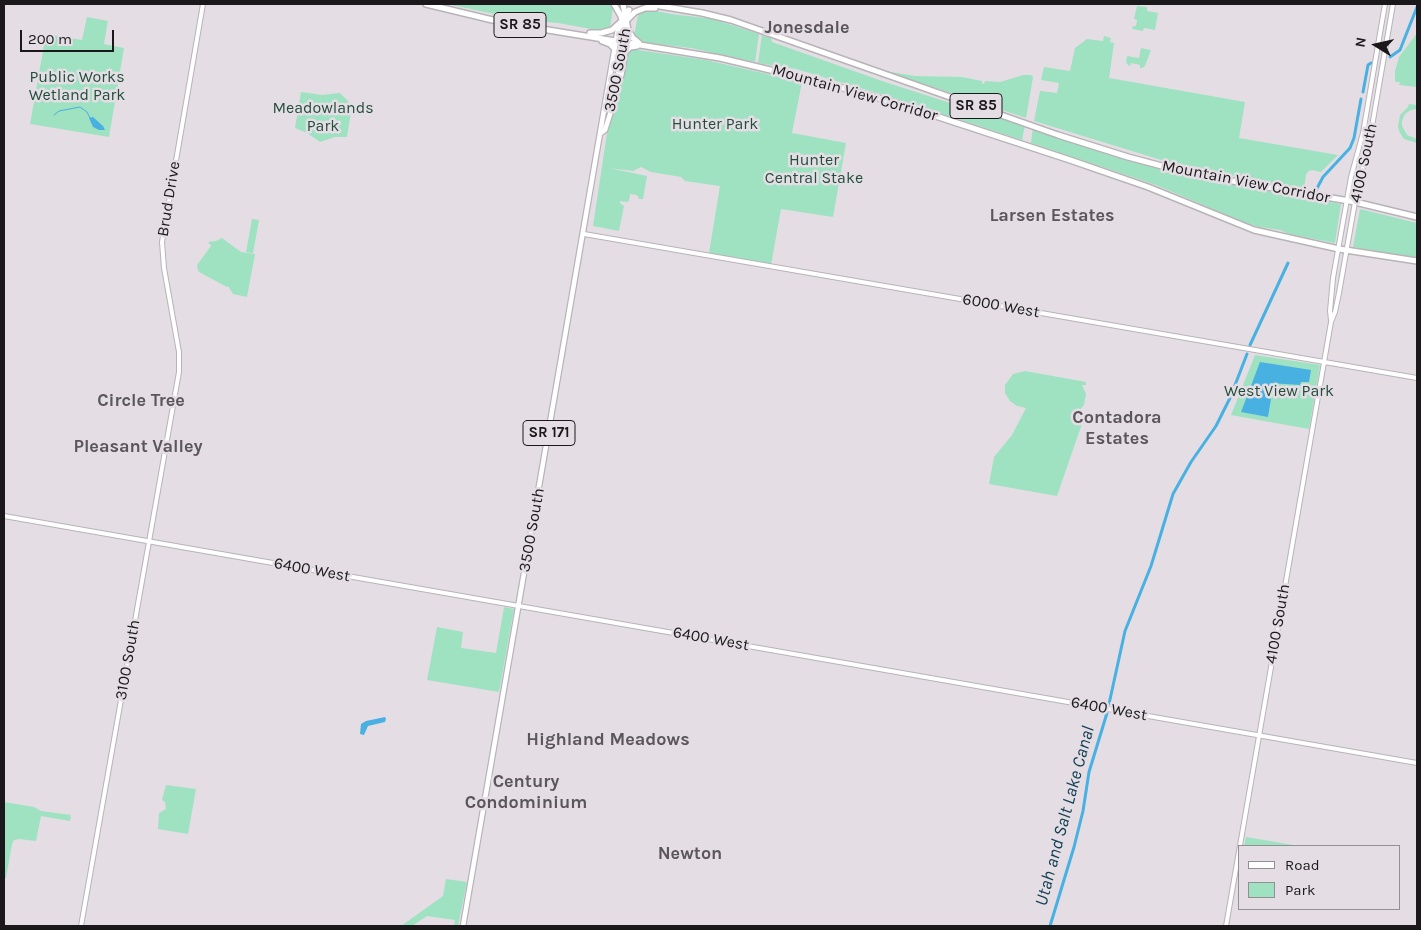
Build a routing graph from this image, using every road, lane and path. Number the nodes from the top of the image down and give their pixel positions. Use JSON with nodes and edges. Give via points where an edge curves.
{"nodes":[{"id":1,"x":203,"y":4,"type":"edge"},
{"id":2,"x":426,"y":4,"type":"edge"},
{"id":3,"x":614,"y":4,"type":"edge"},
{"id":4,"x":623,"y":4,"type":"edge"},
{"id":5,"x":648,"y":4,"type":"edge"},
{"id":6,"x":664,"y":4,"type":"edge"},
{"id":7,"x":1386,"y":4,"type":"edge"},
{"id":8,"x":1393,"y":4,"type":"edge"},
{"id":9,"x":630,"y":7,"type":"edge"},
{"id":10,"x":695,"y":12,"type":"junction"},
{"id":11,"x":708,"y":14,"type":"junction"},
{"id":12,"x":624,"y":21,"type":"junction"},
{"id":13,"x":523,"y":26,"type":"junction"},
{"id":14,"x":539,"y":28,"type":"junction"},
{"id":15,"x":618,"y":32,"type":"joint"},
{"id":16,"x":616,"y":40,"type":"junction"},
{"id":17,"x":624,"y":42,"type":"junction"},
{"id":18,"x":642,"y":45,"type":"junction"},
{"id":19,"x":614,"y":49,"type":"junction"},
{"id":20,"x":689,"y":52,"type":"junction"},
{"id":21,"x":617,"y":82,"type":"junction"},
{"id":22,"x":601,"y":134,"type":"junction"},
{"id":23,"x":1347,"y":201,"type":"junction"},
{"id":24,"x":1355,"y":202,"type":"junction"},
{"id":25,"x":1417,"y":217,"type":"edge"},
{"id":26,"x":584,"y":234,"type":"junction"},
{"id":27,"x":1338,"y":249,"type":"junction"},
{"id":28,"x":1347,"y":250,"type":"junction"},
{"id":29,"x":1417,"y":261,"type":"edge"},
{"id":30,"x":1331,"y":322,"type":"junction"},
{"id":31,"x":1324,"y":362,"type":"junction"},
{"id":32,"x":1417,"y":378,"type":"edge"},
{"id":33,"x":175,"y":394,"type":"joint"},
{"id":34,"x":4,"y":516,"type":"edge"},
{"id":35,"x":149,"y":542,"type":"junction"},
{"id":36,"x":519,"y":606,"type":"junction"},
{"id":37,"x":1259,"y":735,"type":"junction"},
{"id":38,"x":1417,"y":762,"type":"edge"},
{"id":39,"x":1240,"y":845,"type":"edge"},
{"id":40,"x":1238,"y":857,"type":"edge"},
{"id":41,"x":81,"y":926,"type":"edge"},
{"id":42,"x":463,"y":926,"type":"edge"},
{"id":43,"x":1226,"y":926,"type":"edge"}],
"edges":[{"from":1,"to":33,"type":"street","name":"Brud Drive","via":[[162,235],[163,262],[179,358]]},
{"from":2,"to":13,"type":"highway","name":"Mountain View Corridor","number":"SR 85"},
{"from":3,"to":12,"type":"highway"},
{"from":4,"to":12,"type":"highway"},
{"from":5,"to":10,"type":"highway","name":"Mountain View Corridor","number":"SR 85"},
{"from":6,"to":11,"type":"highway"},
{"from":7,"to":23,"type":"street","name":"4100 South"},
{"from":8,"to":24,"type":"street","name":"4100 South","via":[[1369,144]]},
{"from":9,"to":12,"type":"highway"},
{"from":10,"to":11,"type":"highway","name":"Mountain View Corridor","number":"SR 85"},
{"from":10,"to":12,"type":"highway","via":[[648,8]]},
{"from":11,"to":23,"type":"highway","name":"Mountain View Corridor","number":"SR 85","via":[[1112,153],[1192,174]]},
{"from":12,"to":14,"type":"highway","via":[[598,34],[550,26]]},
{"from":12,"to":15,"type":"highway"},
{"from":12,"to":17,"type":"highway"},
{"from":12,"to":18,"type":"highway","via":[[633,38]]},
{"from":13,"to":14,"type":"highway","name":"Mountain View Corridor","number":"SR 85"},
{"from":13,"to":19,"type":"highway","via":[[604,41]]},
{"from":14,"to":16,"type":"highway","name":"Mountain View Corridor","number":"SR 85"},
{"from":15,"to":16,"type":"main road","name":"3500 South","number":"SR 171"},
{"from":16,"to":17,"type":"highway","name":"Mountain View Corridor","number":"SR 85"},
{"from":16,"to":19,"type":"main road","name":"3500 South","number":"SR 171"},
{"from":17,"to":18,"type":"highway","name":"Mountain View Corridor","number":"SR 85"},
{"from":17,"to":21,"type":"main road","name":"3500 South","number":"SR 171"},
{"from":18,"to":20,"type":"highway","name":"Mountain View Corridor","number":"SR 85"},
{"from":19,"to":22,"type":"main road","name":"3500 South","number":"SR 171"},
{"from":20,"to":21,"type":"highway","via":[[630,47],[625,52]]},
{"from":20,"to":27,"type":"highway","name":"Mountain View Corridor","number":"SR 85","via":[[825,82],[896,103],[1113,175],[1254,230]]},
{"from":21,"to":22,"type":"main road","name":"3500 South","number":"SR 171","via":[[606,130]]},
{"from":22,"to":26,"type":"main road","name":"3500 South","number":"SR 171"},
{"from":23,"to":24,"type":"highway","name":"Mountain View Corridor","number":"SR 85"},
{"from":23,"to":27,"type":"street","name":"4100 South"},
{"from":24,"to":25,"type":"highway","name":"Mountain View Corridor","number":"SR 85"},
{"from":24,"to":28,"type":"street","name":"4100 South"},
{"from":26,"to":31,"type":"street","name":"6000 West"},
{"from":26,"to":36,"type":"main road","name":"3500 South","number":"SR 171"},
{"from":27,"to":28,"type":"highway","name":"Mountain View Corridor","number":"SR 85"},
{"from":27,"to":30,"type":"street","name":"4100 South"},
{"from":28,"to":29,"type":"highway","name":"Mountain View Corridor","number":"SR 85"},
{"from":28,"to":30,"type":"street","name":"4100 South"},
{"from":30,"to":31,"type":"street","name":"4100 South"},
{"from":31,"to":32,"type":"street","name":"6000 West"},
{"from":31,"to":37,"type":"street","name":"4100 South"},
{"from":33,"to":35,"type":"street","name":"3100 South"},
{"from":34,"to":35,"type":"street","name":"6400 West"},
{"from":35,"to":36,"type":"street","name":"6400 West"},
{"from":35,"to":41,"type":"street","name":"3100 South"},
{"from":36,"to":37,"type":"street","name":"6400 West"},
{"from":36,"to":42,"type":"main road","name":"3500 South","number":"SR 171"},
{"from":37,"to":38,"type":"street","name":"6400 West"},
{"from":37,"to":39,"type":"street","name":"4100 South"},
{"from":40,"to":43,"type":"street","name":"4100 South"}]}
